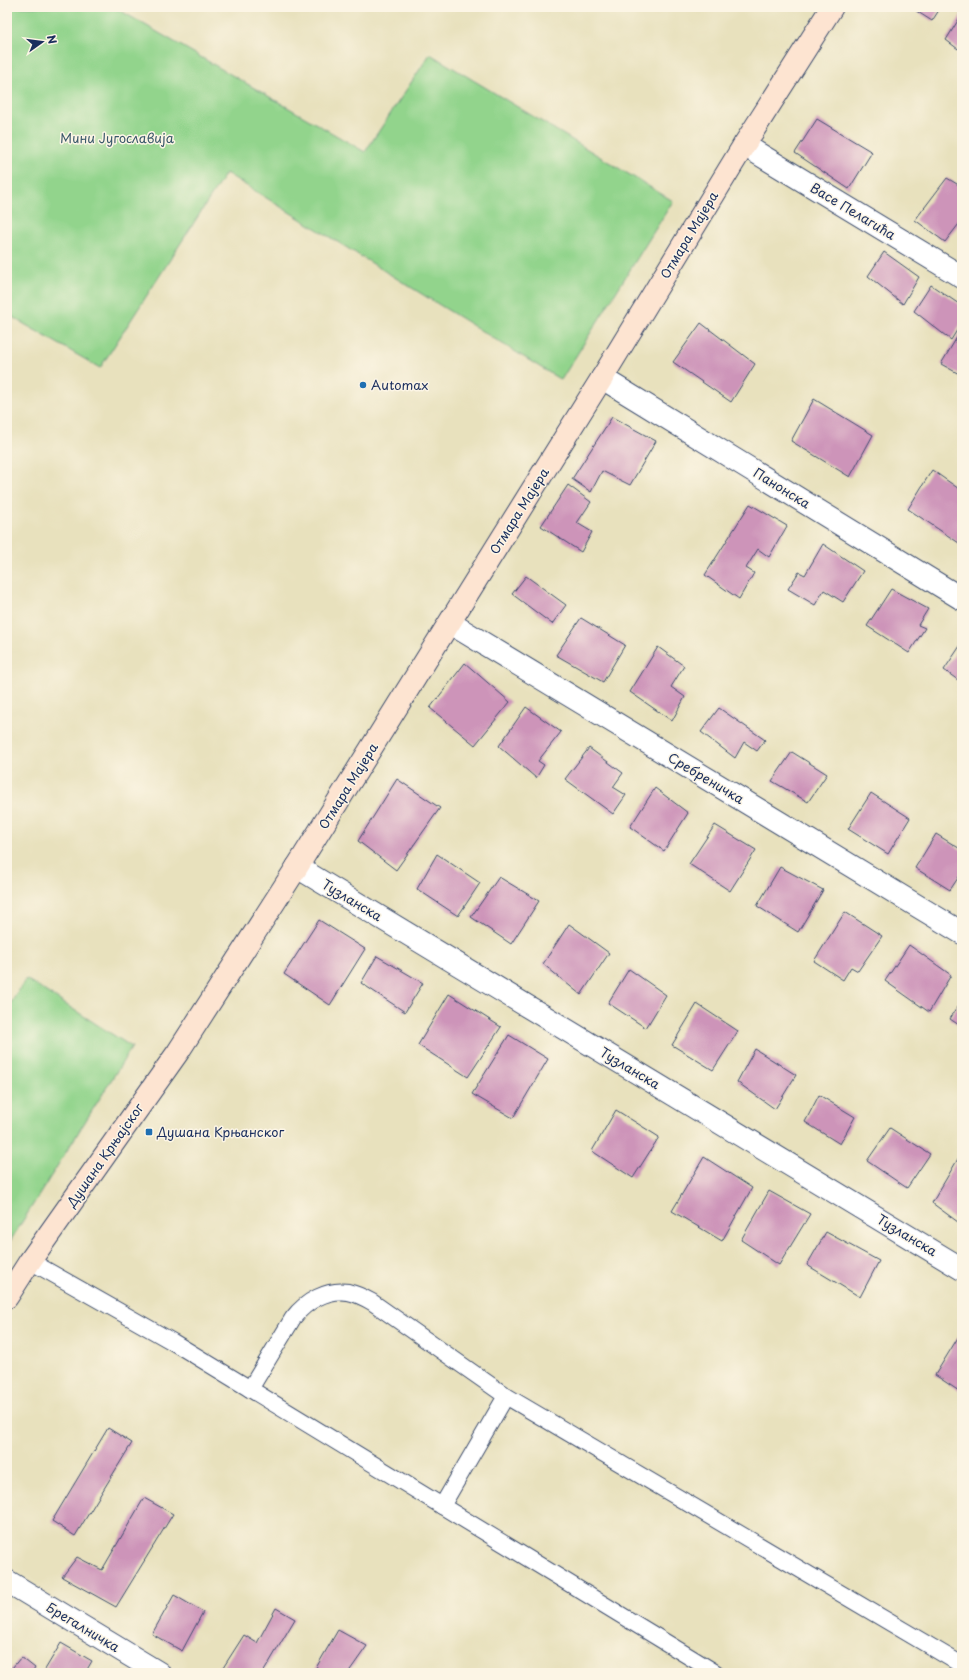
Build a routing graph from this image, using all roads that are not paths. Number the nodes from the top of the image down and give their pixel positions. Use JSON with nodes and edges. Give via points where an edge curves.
{"nodes":[{"id":1,"x":832,"y":7,"type":"edge"},
{"id":2,"x":744,"y":145,"type":"junction"},
{"id":3,"x":962,"y":277,"type":"edge"},
{"id":4,"x":602,"y":378,"type":"junction"},
{"id":5,"x":962,"y":599,"type":"edge"},
{"id":6,"x":450,"y":623,"type":"junction"},
{"id":7,"x":297,"y":867,"type":"junction"},
{"id":8,"x":962,"y":933,"type":"edge"},
{"id":9,"x":203,"y":1013,"type":"joint"},
{"id":10,"x":30,"y":1261,"type":"junction"},
{"id":11,"x":962,"y":1268,"type":"edge"},
{"id":12,"x":7,"y":1297,"type":"edge"},
{"id":13,"x":250,"y":1389,"type":"junction"},
{"id":14,"x":506,"y":1396,"type":"junction"},
{"id":15,"x":442,"y":1506,"type":"junction"},
{"id":16,"x":7,"y":1581,"type":"edge"},
{"id":17,"x":962,"y":1665,"type":"edge"},
{"id":18,"x":159,"y":1673,"type":"edge"},
{"id":19,"x":716,"y":1673,"type":"edge"}],
"edges":[{"from":1,"to":2,"type":"street","name":"Отмара Мајера"},
{"from":2,"to":3,"type":"street","name":"Васе Пелагића"},
{"from":2,"to":4,"type":"street","name":"Отмара Мајера"},
{"from":4,"to":5,"type":"street","name":"Панонска"},
{"from":4,"to":6,"type":"street","name":"Отмара Мајера"},
{"from":6,"to":7,"type":"street","name":"Отмара Мајера"},
{"from":6,"to":8,"type":"street","name":"Сребреничка"},
{"from":7,"to":9,"type":"street","name":"Отмара Мајера"},
{"from":7,"to":11,"type":"street","name":"Тузланска"},
{"from":9,"to":10,"type":"street","name":"Душана Крњајског"},
{"from":10,"to":12,"type":"street","name":"Душана Крњајског"},
{"from":10,"to":13,"type":"lane"},
{"from":13,"to":14,"type":"lane","via":[[300,1309],[324,1295],[350,1292],[372,1302]]},
{"from":13,"to":15,"type":"lane"},
{"from":14,"to":15,"type":"lane"},
{"from":14,"to":17,"type":"lane"},
{"from":15,"to":19,"type":"lane"},
{"from":16,"to":18,"type":"street","name":"Брегалничка"}]}
